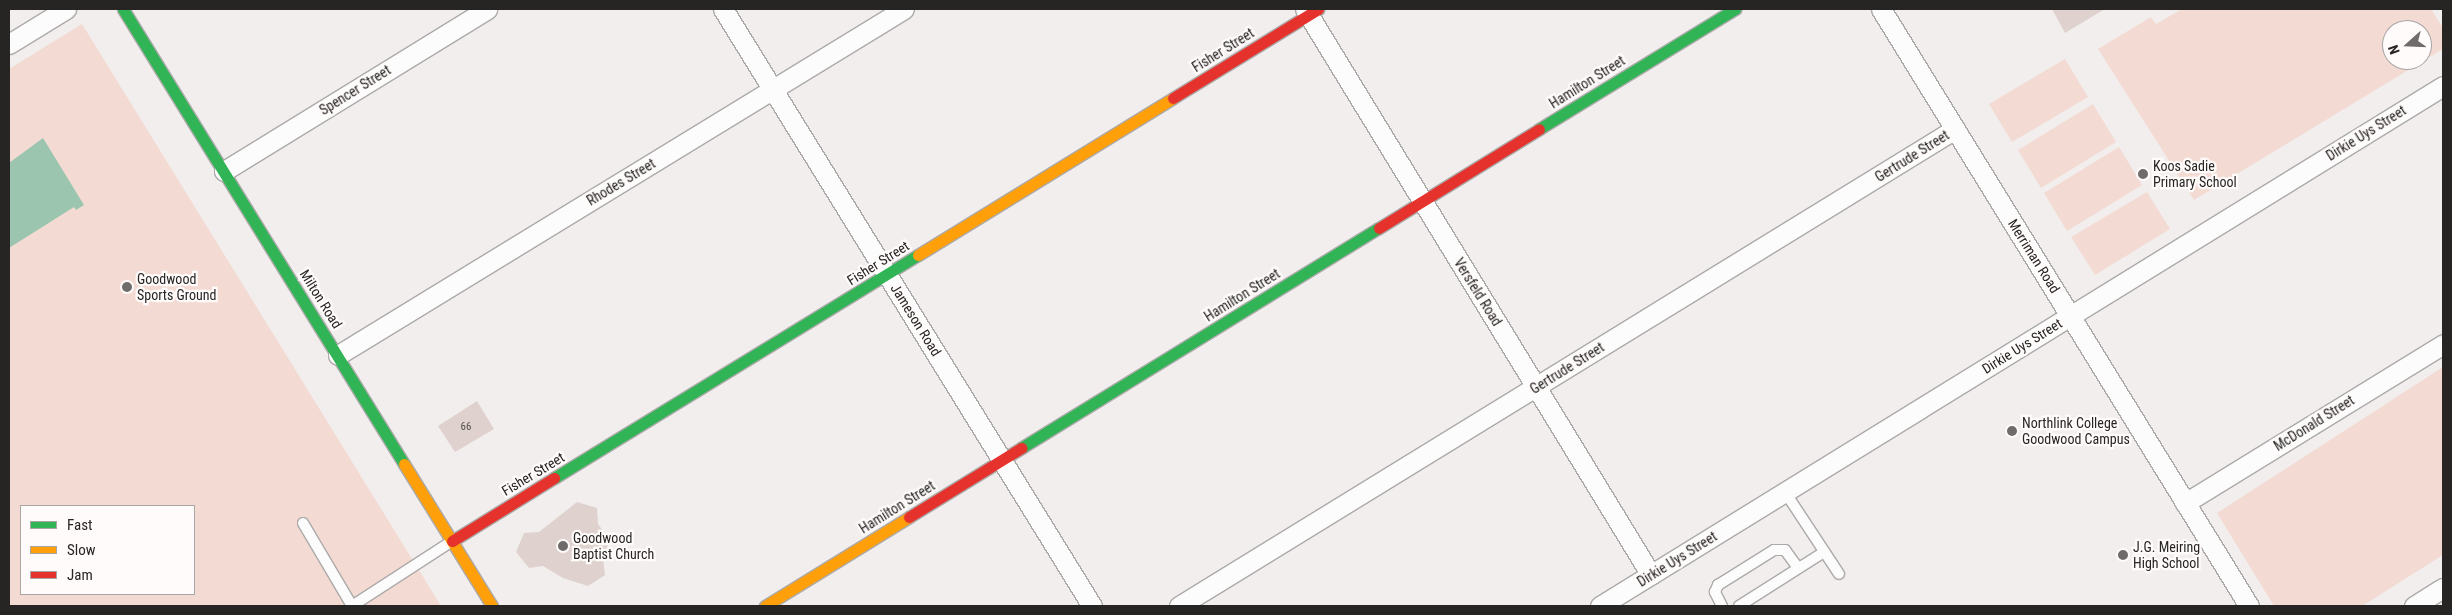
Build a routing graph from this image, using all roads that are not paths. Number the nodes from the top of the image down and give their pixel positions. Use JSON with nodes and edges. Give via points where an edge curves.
{"nodes":[{"id":1,"x":66,"y":9,"type":"edge"},
{"id":2,"x":123,"y":9,"type":"edge"},
{"id":3,"x":487,"y":9,"type":"edge"},
{"id":4,"x":723,"y":9,"type":"edge"},
{"id":5,"x":904,"y":9,"type":"edge"},
{"id":6,"x":1735,"y":9,"type":"edge"},
{"id":7,"x":1881,"y":9,"type":"edge"},
{"id":8,"x":1310,"y":11,"type":"edge"},
{"id":9,"x":9,"y":44,"type":"edge"},
{"id":10,"x":2443,"y":86,"type":"edge"},
{"id":11,"x":772,"y":91,"type":"junction"},
{"id":12,"x":1955,"y":129,"type":"junction"},
{"id":13,"x":224,"y":171,"type":"junction"},
{"id":14,"x":1421,"y":202,"type":"junction"},
{"id":15,"x":888,"y":274,"type":"junction"},
{"id":16,"x":2072,"y":316,"type":"junction"},
{"id":17,"x":2443,"y":344,"type":"edge"},
{"id":18,"x":338,"y":355,"type":"junction"},
{"id":19,"x":1538,"y":386,"type":"junction"},
{"id":20,"x":1002,"y":461,"type":"junction"},
{"id":21,"x":1785,"y":492,"type":"junction"},
{"id":22,"x":2185,"y":503,"type":"junction"},
{"id":23,"x":304,"y":522,"type":"dead end"},
{"id":24,"x":452,"y":541,"type":"junction"},
{"id":25,"x":1824,"y":552,"type":"junction"},
{"id":26,"x":1798,"y":568,"type":"junction"},
{"id":27,"x":1839,"y":574,"type":"dead end"},
{"id":28,"x":1651,"y":575,"type":"junction"},
{"id":29,"x":2443,"y":588,"type":"edge"},
{"id":30,"x":352,"y":606,"type":"edge"},
{"id":31,"x":492,"y":606,"type":"edge"},
{"id":32,"x":765,"y":606,"type":"edge"},
{"id":33,"x":1092,"y":606,"type":"edge"},
{"id":34,"x":1179,"y":606,"type":"edge"},
{"id":35,"x":1600,"y":606,"type":"edge"},
{"id":36,"x":1722,"y":606,"type":"edge"},
{"id":37,"x":1739,"y":606,"type":"edge"},
{"id":38,"x":2249,"y":606,"type":"edge"},
{"id":39,"x":2414,"y":606,"type":"edge"}],
"edges":[{"from":1,"to":9,"type":"street"},
{"from":2,"to":13,"type":"street","name":"Milton Road"},
{"from":3,"to":13,"type":"street","name":"Spencer Street"},
{"from":4,"to":11,"type":"street","name":"Jameson Road"},
{"from":5,"to":11,"type":"street","name":"Rhodes Street"},
{"from":6,"to":14,"type":"street","name":"Hamilton Street"},
{"from":7,"to":12,"type":"street","name":"Merriman Road"},
{"from":8,"to":14,"type":"street","name":"Versfeld Road"},
{"from":8,"to":15,"type":"street","name":"Fisher Street"},
{"from":10,"to":16,"type":"street","name":"Dirkie Uys Street"},
{"from":11,"to":15,"type":"street","name":"Jameson Road"},
{"from":11,"to":18,"type":"street","name":"Rhodes Street"},
{"from":12,"to":16,"type":"street","name":"Merriman Road"},
{"from":12,"to":19,"type":"street","name":"Gertrude Street"},
{"from":13,"to":18,"type":"street","name":"Milton Road"},
{"from":14,"to":19,"type":"street","name":"Versfeld Road"},
{"from":14,"to":20,"type":"street","name":"Hamilton Street"},
{"from":15,"to":20,"type":"street","name":"Jameson Road"},
{"from":15,"to":24,"type":"street","name":"Fisher Street"},
{"from":16,"to":21,"type":"street","name":"Dirkie Uys Street"},
{"from":16,"to":22,"type":"street","name":"Merriman Road"},
{"from":17,"to":22,"type":"street","name":"McDonald Street"},
{"from":18,"to":24,"type":"street","name":"Milton Road"},
{"from":19,"to":28,"type":"street","name":"Versfeld Road"},
{"from":19,"to":34,"type":"street","name":"Gertrude Street"},
{"from":20,"to":32,"type":"street","name":"Hamilton Street"},
{"from":20,"to":33,"type":"street","name":"Jameson Road"},
{"from":21,"to":25,"type":"lane"},
{"from":21,"to":28,"type":"street","name":"Dirkie Uys Street"},
{"from":22,"to":38,"type":"street","name":"Merriman Road"},
{"from":23,"to":30,"type":"lane"},
{"from":24,"to":30,"type":"lane"},
{"from":24,"to":31,"type":"street","name":"Milton Road"},
{"from":25,"to":26,"type":"lane"},
{"from":25,"to":27,"type":"lane"},
{"from":26,"to":36,"type":"lane","via":[[1785,550],[1774,550],[1718,585],[1715,592]]},
{"from":26,"to":37,"type":"lane"},
{"from":28,"to":35,"type":"street","name":"Dirkie Uys Street"},
{"from":29,"to":39,"type":"street"}]}
